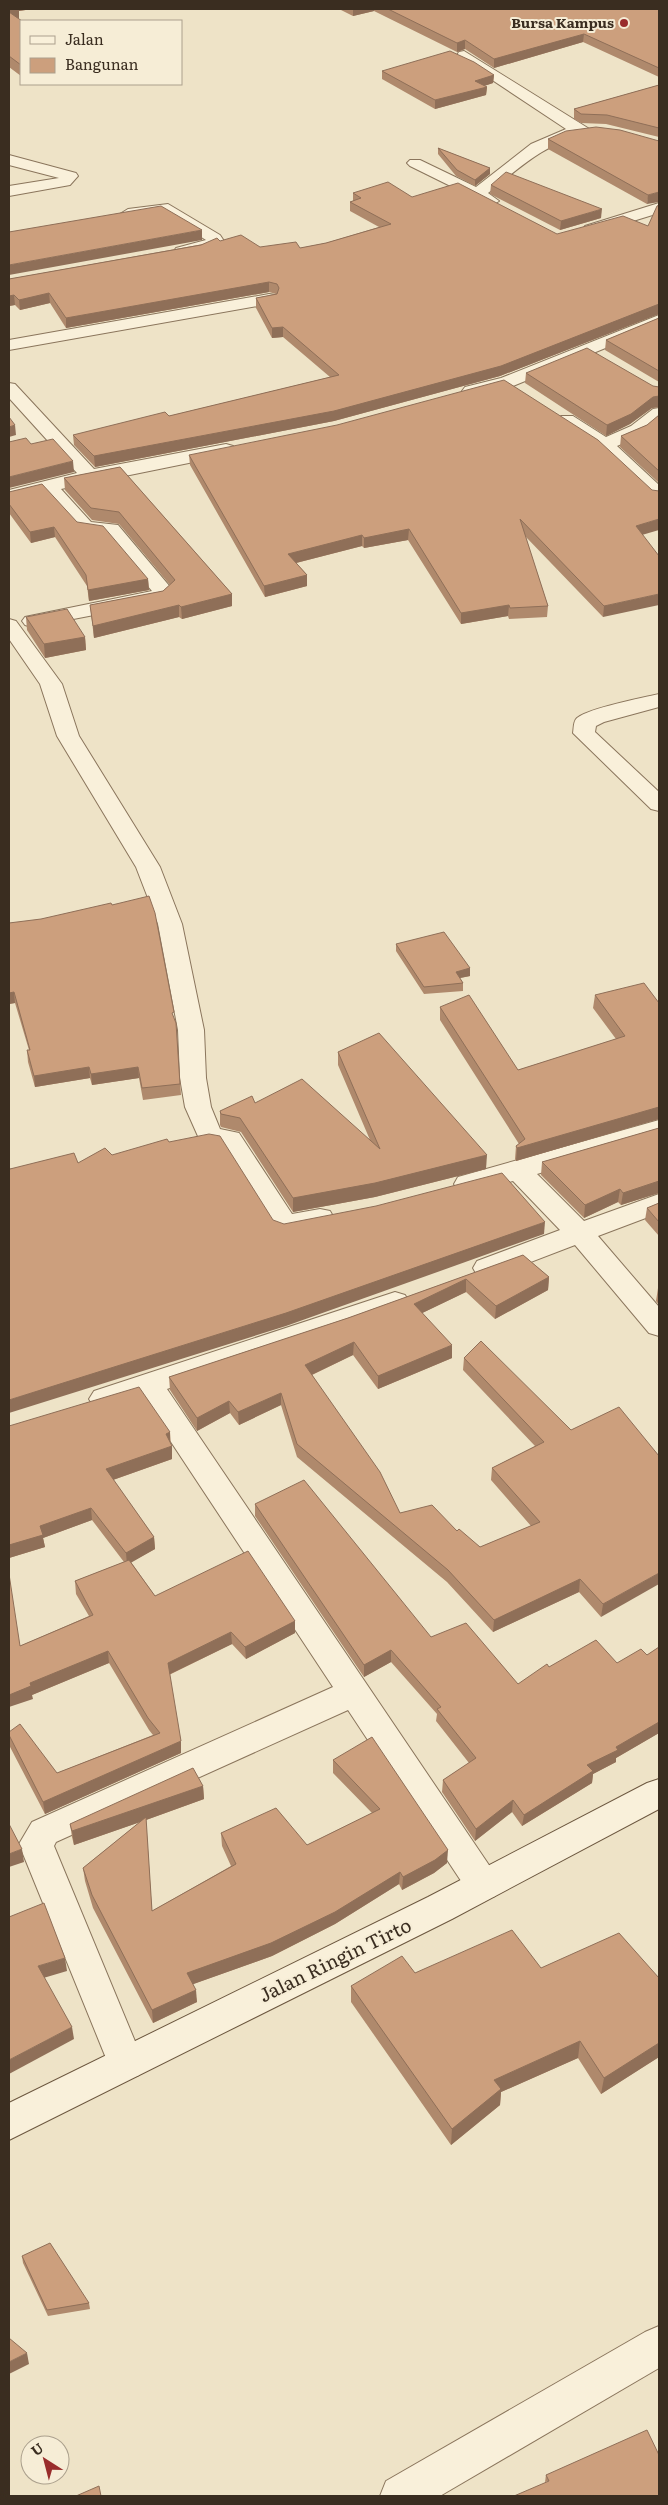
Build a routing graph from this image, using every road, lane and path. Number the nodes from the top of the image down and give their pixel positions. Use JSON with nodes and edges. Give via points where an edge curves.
{"nodes":[{"id":1,"x":464,"y":55,"type":"edge"},
{"id":2,"x":577,"y":130,"type":"junction"},
{"id":3,"x":600,"y":131,"type":"edge"},
{"id":4,"x":9,"y":160,"type":"edge"},
{"id":5,"x":415,"y":163,"type":"dead end"},
{"id":6,"x":9,"y":167,"type":"edge"},
{"id":7,"x":27,"y":188,"type":"junction"},
{"id":8,"x":9,"y":191,"type":"edge"},
{"id":9,"x":477,"y":194,"type":"junction"},
{"id":10,"x":503,"y":208,"type":"edge"},
{"id":11,"x":659,"y":208,"type":"edge"},
{"id":12,"x":116,"y":216,"type":"edge"},
{"id":13,"x":573,"y":234,"type":"edge"},
{"id":14,"x":163,"y":255,"type":"edge"},
{"id":15,"x":269,"y":299,"type":"edge"},
{"id":16,"x":659,"y":320,"type":"edge"},
{"id":17,"x":9,"y":345,"type":"edge"},
{"id":18,"x":587,"y":349,"type":"junction"},
{"id":19,"x":603,"y":358,"type":"edge"},
{"id":20,"x":506,"y":382,"type":"junction"},
{"id":21,"x":9,"y":388,"type":"edge"},
{"id":22,"x":523,"y":392,"type":"edge"},
{"id":23,"x":450,"y":397,"type":"edge"},
{"id":24,"x":9,"y":400,"type":"edge"},
{"id":25,"x":556,"y":413,"type":"edge"},
{"id":26,"x":659,"y":413,"type":"edge"},
{"id":27,"x":34,"y":439,"type":"dead end"},
{"id":28,"x":605,"y":445,"type":"junction"},
{"id":29,"x":242,"y":447,"type":"edge"},
{"id":30,"x":90,"y":476,"type":"junction"},
{"id":31,"x":48,"y":486,"type":"junction"},
{"id":32,"x":659,"y":495,"type":"edge"},
{"id":33,"x":9,"y":496,"type":"edge"},
{"id":34,"x":9,"y":625,"type":"edge"},
{"id":35,"x":659,"y":700,"type":"edge"},
{"id":36,"x":659,"y":802,"type":"edge"},
{"id":37,"x":659,"y":1129,"type":"edge"},
{"id":38,"x":518,"y":1171,"type":"junction"},
{"id":39,"x":442,"y":1190,"type":"edge"},
{"id":40,"x":659,"y":1203,"type":"edge"},
{"id":41,"x":348,"y":1213,"type":"edge"},
{"id":42,"x":581,"y":1234,"type":"junction"},
{"id":43,"x":462,"y":1278,"type":"edge"},
{"id":44,"x":417,"y":1294,"type":"edge"},
{"id":45,"x":659,"y":1326,"type":"edge"},
{"id":46,"x":148,"y":1384,"type":"junction"},
{"id":47,"x":76,"y":1407,"type":"edge"},
{"id":48,"x":354,"y":1692,"type":"junction"},
{"id":49,"x":659,"y":1793,"type":"edge"},
{"id":50,"x":483,"y":1885,"type":"junction"},
{"id":51,"x":126,"y":2064,"type":"junction"},
{"id":52,"x":9,"y":2122,"type":"edge"},
{"id":53,"x":659,"y":2346,"type":"edge"},
{"id":54,"x":401,"y":2496,"type":"edge"}],
"edges":[{"from":1,"to":2,"type":"street"},
{"from":2,"to":3,"type":"street"},
{"from":2,"to":9,"type":"street","via":[[536,147]]},
{"from":4,"to":7,"type":"street","via":[[70,176],[64,182]]},
{"from":5,"to":9,"type":"street"},
{"from":6,"to":7,"type":"street"},
{"from":7,"to":8,"type":"street"},
{"from":9,"to":10,"type":"street"},
{"from":11,"to":13,"type":"street"},
{"from":12,"to":14,"type":"street","via":[[168,209],[216,241],[202,248]]},
{"from":15,"to":17,"type":"street"},
{"from":16,"to":18,"type":"street"},
{"from":18,"to":19,"type":"street"},
{"from":18,"to":20,"type":"street"},
{"from":20,"to":22,"type":"street"},
{"from":20,"to":23,"type":"street"},
{"from":21,"to":30,"type":"street"},
{"from":24,"to":27,"type":"street","via":[[43,437]]},
{"from":25,"to":28,"type":"street"},
{"from":26,"to":28,"type":"street","via":[[638,430]]},
{"from":28,"to":32,"type":"street"},
{"from":29,"to":30,"type":"street"},
{"from":30,"to":31,"type":"street"},
{"from":31,"to":33,"type":"street"},
{"from":31,"to":34,"type":"street","via":[[86,528],[111,529],[164,592],[156,597]]},
{"from":34,"to":41,"type":"street","via":[[51,684],[68,736],[148,867],[170,924],[191,1030],[198,1107],[210,1137],[230,1139],[285,1225]]},
{"from":35,"to":36,"type":"street","via":[[596,717],[585,723],[584,733]]},
{"from":37,"to":38,"type":"street"},
{"from":38,"to":39,"type":"street"},
{"from":38,"to":42,"type":"street"},
{"from":40,"to":42,"type":"street"},
{"from":42,"to":43,"type":"street"},
{"from":42,"to":45,"type":"street"},
{"from":44,"to":46,"type":"street"},
{"from":46,"to":47,"type":"street"},
{"from":46,"to":48,"type":"street"},
{"from":48,"to":50,"type":"street"},
{"from":48,"to":51,"type":"street","via":[[44,1832],[36,1844]]},
{"from":49,"to":50,"type":"street","name":"Jalan Ringin Tirto"},
{"from":50,"to":51,"type":"street","name":"Jalan Ringin Tirto"},
{"from":51,"to":52,"type":"street","name":"Jalan Ringin Tirto"},
{"from":53,"to":54,"type":"street"}]}
